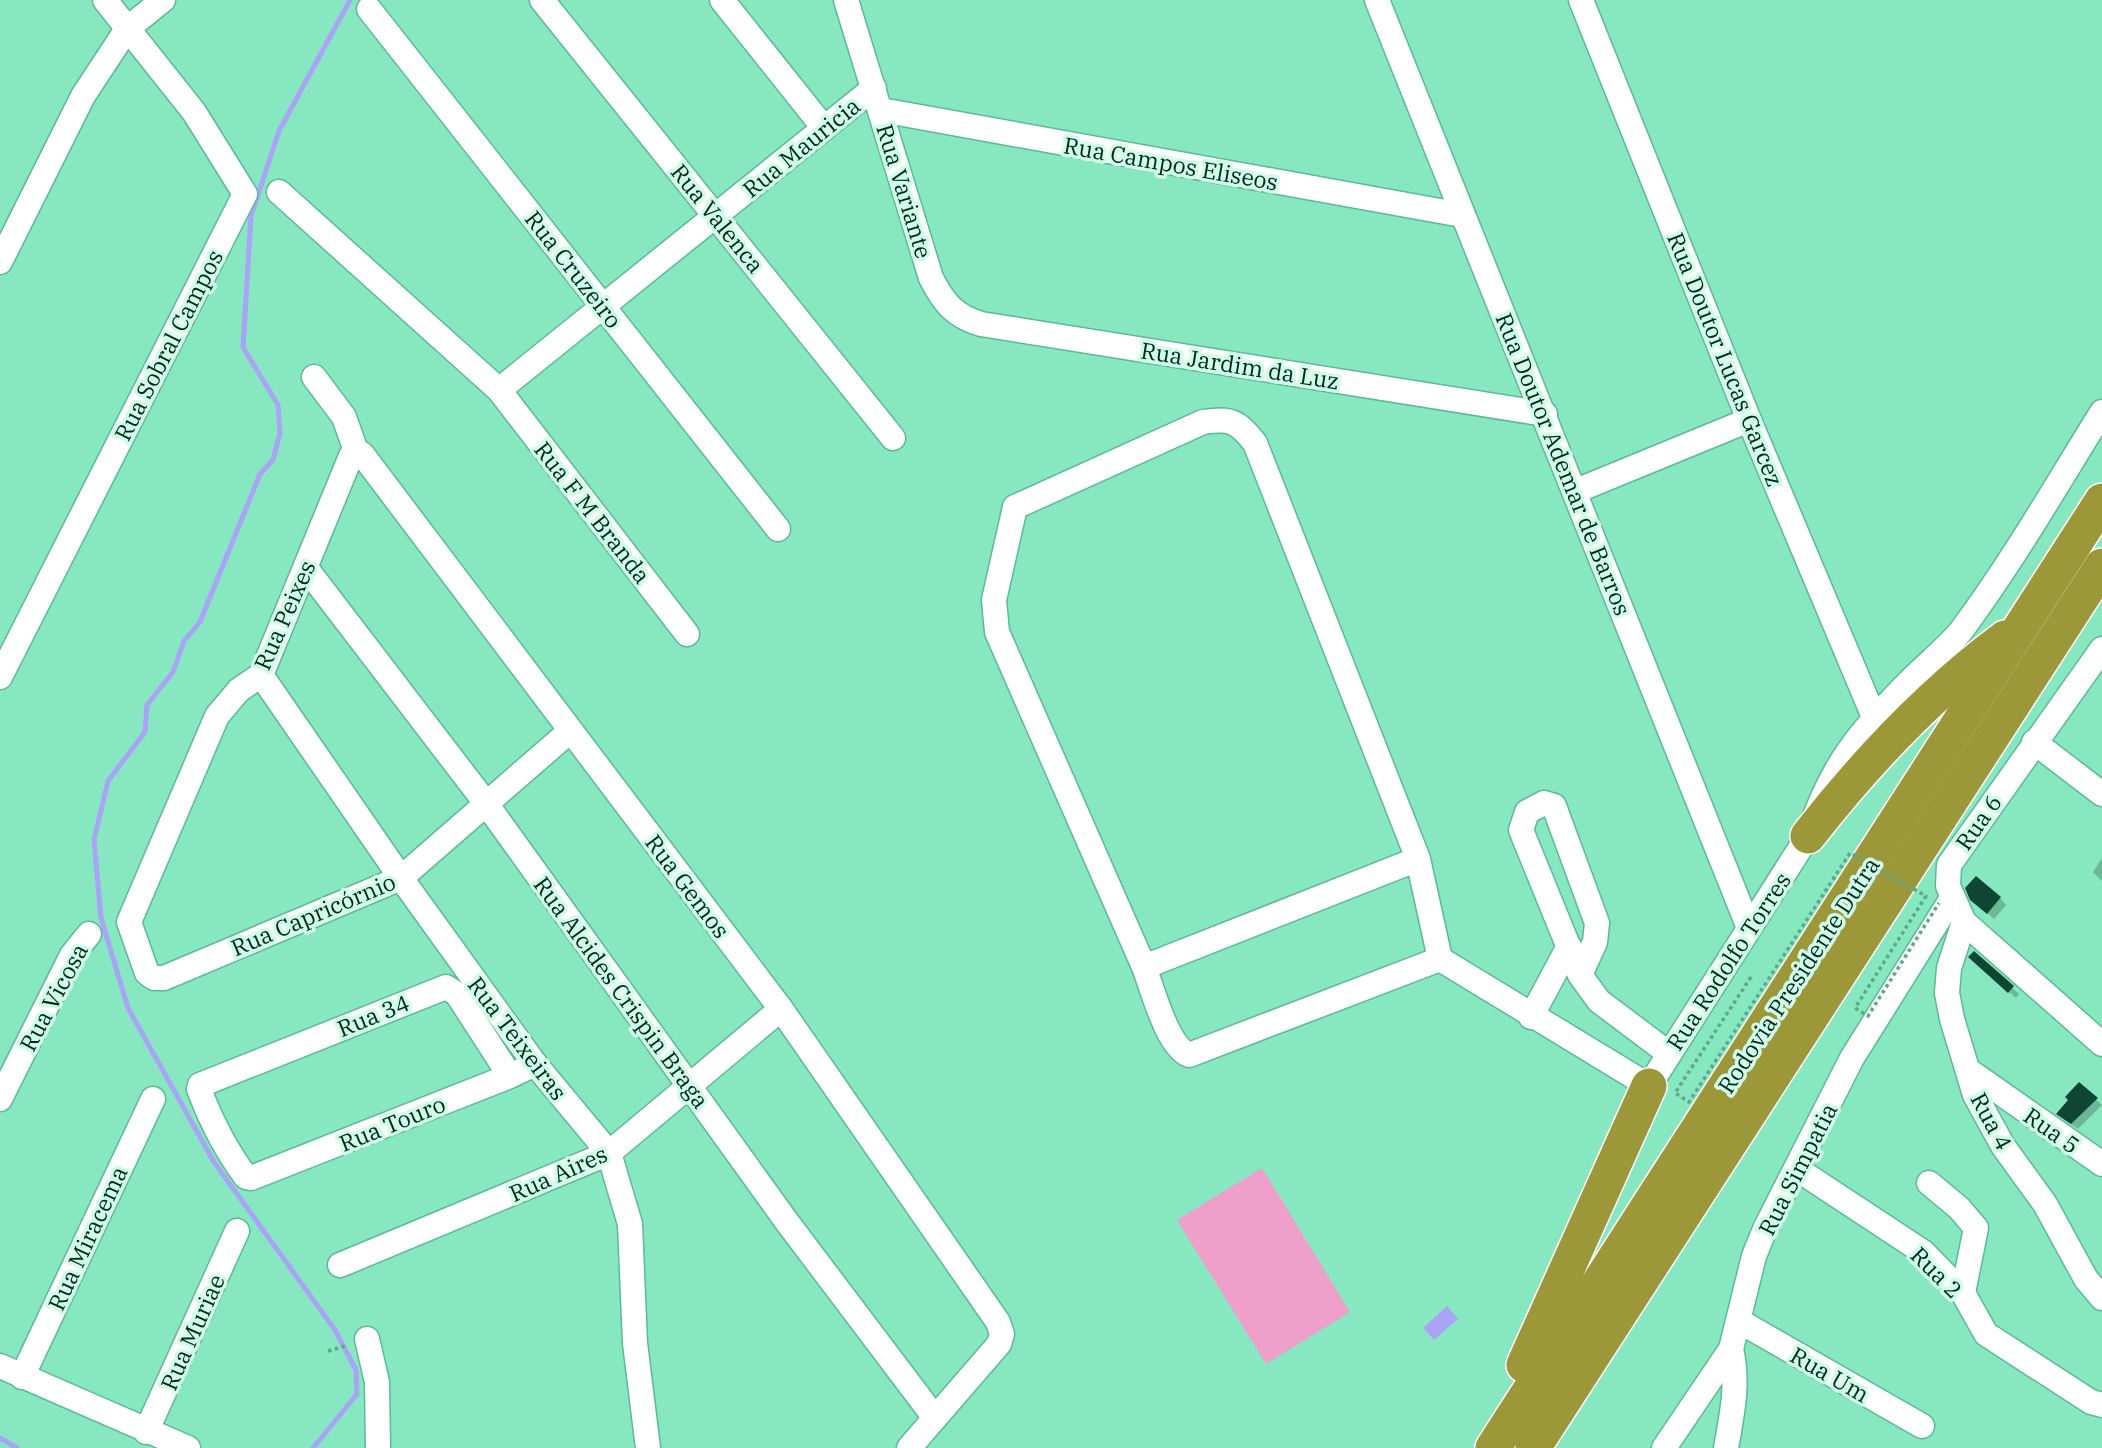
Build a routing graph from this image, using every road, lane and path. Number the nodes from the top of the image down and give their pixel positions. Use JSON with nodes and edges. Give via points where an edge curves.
{"nodes":[{"id":1,"x":105,"y":0,"type":"edge"},
{"id":2,"x":163,"y":0,"type":"edge"},
{"id":3,"x":541,"y":0,"type":"edge"},
{"id":4,"x":722,"y":0,"type":"edge"},
{"id":5,"x":846,"y":0,"type":"edge"},
{"id":6,"x":1376,"y":0,"type":"edge"},
{"id":7,"x":1581,"y":0,"type":"edge"},
{"id":8,"x":369,"y":9,"type":"dead end"},
{"id":9,"x":127,"y":29,"type":"junction"},
{"id":10,"x":877,"y":99,"type":"junction"},
{"id":11,"x":824,"y":128,"type":"junction"},
{"id":12,"x":279,"y":192,"type":"dead end"},
{"id":13,"x":1462,"y":215,"type":"junction"},
{"id":14,"x":716,"y":216,"type":"junction"},
{"id":15,"x":0,"y":262,"type":"edge"},
{"id":16,"x":943,"y":300,"type":"joint"},
{"id":17,"x":603,"y":306,"type":"junction"},
{"id":18,"x":314,"y":377,"type":"dead end"},
{"id":19,"x":499,"y":390,"type":"junction"},
{"id":20,"x":2102,"y":412,"type":"edge"},
{"id":21,"x":1545,"y":414,"type":"junction"},
{"id":22,"x":1749,"y":421,"type":"junction"},
{"id":23,"x":893,"y":438,"type":"dead end"},
{"id":24,"x":356,"y":451,"type":"junction"},
{"id":25,"x":1576,"y":491,"type":"junction"},
{"id":26,"x":2102,"y":501,"type":"edge"},
{"id":27,"x":778,"y":529,"type":"dead end"},
{"id":28,"x":306,"y":568,"type":"junction"},
{"id":29,"x":2089,"y":596,"type":"edge"},
{"id":30,"x":2024,"y":623,"type":"junction"},
{"id":31,"x":687,"y":634,"type":"dead end"},
{"id":32,"x":9,"y":637,"type":"edge"},
{"id":33,"x":2102,"y":649,"type":"edge"},
{"id":34,"x":261,"y":675,"type":"junction"},
{"id":35,"x":0,"y":677,"type":"edge"},
{"id":36,"x":1874,"y":717,"type":"junction"},
{"id":37,"x":570,"y":731,"type":"junction"},
{"id":38,"x":2034,"y":742,"type":"junction"},
{"id":39,"x":2102,"y":794,"type":"edge"},
{"id":40,"x":485,"y":802,"type":"junction"},
{"id":41,"x":1808,"y":836,"type":"junction"},
{"id":42,"x":1418,"y":859,"type":"junction"},
{"id":43,"x":401,"y":878,"type":"junction"},
{"id":44,"x":1946,"y":900,"type":"junction"},
{"id":45,"x":129,"y":922,"type":"joint"},
{"id":46,"x":1964,"y":922,"type":"junction"},
{"id":47,"x":1749,"y":928,"type":"junction"},
{"id":48,"x":89,"y":934,"type":"dead end"},
{"id":49,"x":1569,"y":946,"type":"junction"},
{"id":50,"x":1440,"y":959,"type":"junction"},
{"id":51,"x":1144,"y":967,"type":"junction"},
{"id":52,"x":1580,"y":975,"type":"junction"},
{"id":53,"x":1751,"y":977,"type":"dead end"},
{"id":54,"x":781,"y":1009,"type":"junction"},
{"id":55,"x":1531,"y":1017,"type":"junction"},
{"id":56,"x":2102,"y":1044,"type":"edge"},
{"id":57,"x":1668,"y":1054,"type":"junction"},
{"id":58,"x":534,"y":1064,"type":"junction"},
{"id":59,"x":1968,"y":1070,"type":"junction"},
{"id":60,"x":510,"y":1076,"type":"junction"},
{"id":61,"x":1649,"y":1086,"type":"junction"},
{"id":62,"x":690,"y":1087,"type":"junction"},
{"id":63,"x":0,"y":1099,"type":"edge"},
{"id":64,"x":153,"y":1099,"type":"dead end"},
{"id":65,"x":609,"y":1153,"type":"junction"},
{"id":66,"x":2102,"y":1164,"type":"edge"},
{"id":67,"x":1797,"y":1169,"type":"junction"},
{"id":68,"x":248,"y":1178,"type":"joint"},
{"id":69,"x":1929,"y":1183,"type":"dead end"},
{"id":70,"x":237,"y":1231,"type":"dead end"},
{"id":71,"x":340,"y":1265,"type":"dead end"},
{"id":72,"x":1963,"y":1293,"type":"junction"},
{"id":73,"x":2102,"y":1298,"type":"edge"},
{"id":74,"x":1739,"y":1321,"type":"junction"},
{"id":75,"x":367,"y":1339,"type":"dead end"},
{"id":76,"x":1731,"y":1349,"type":"junction"},
{"id":77,"x":11,"y":1371,"type":"edge"},
{"id":78,"x":2102,"y":1405,"type":"edge"},
{"id":79,"x":934,"y":1418,"type":"junction"},
{"id":80,"x":1922,"y":1426,"type":"dead end"},
{"id":81,"x":146,"y":1432,"type":"junction"},
{"id":82,"x":188,"y":1448,"type":"edge"},
{"id":83,"x":378,"y":1448,"type":"edge"},
{"id":84,"x":648,"y":1448,"type":"edge"},
{"id":85,"x":909,"y":1448,"type":"edge"},
{"id":86,"x":1490,"y":1448,"type":"edge"},
{"id":87,"x":1533,"y":1448,"type":"edge"},
{"id":88,"x":1664,"y":1448,"type":"edge"},
{"id":89,"x":1726,"y":1448,"type":"edge"}],
"edges":[{"from":1,"to":9,"type":"street"},
{"from":2,"to":9,"type":"street"},
{"from":3,"to":14,"type":"street","name":"Rua Valenca"},
{"from":4,"to":11,"type":"street"},
{"from":5,"to":10,"type":"street","name":"Rua Variante"},
{"from":6,"to":13,"type":"street","name":"Rua Doutor Ademar de Barros"},
{"from":7,"to":22,"type":"street","name":"Rua Doutor Lucas Garcez"},
{"from":8,"to":17,"type":"street","name":"Rua Cruzeiro"},
{"from":9,"to":15,"type":"street","via":[[83,96]]},
{"from":9,"to":32,"type":"street","name":"Rua Sobral Campos","via":[[194,112],[245,194]]},
{"from":10,"to":11,"type":"street","name":"Rua Mauricia"},
{"from":10,"to":13,"type":"street","name":"Rua Campos Eliseos"},
{"from":10,"to":16,"type":"street","name":"Rua Variante","via":[[931,278]]},
{"from":11,"to":14,"type":"street","name":"Rua Mauricia"},
{"from":12,"to":19,"type":"street","name":"Rua F M Branda"},
{"from":13,"to":21,"type":"street","name":"Rua Doutor Ademar de Barros"},
{"from":14,"to":17,"type":"street","name":"Rua Mauricia"},
{"from":14,"to":23,"type":"street","name":"Rua Valenca"},
{"from":16,"to":21,"type":"street","name":"Rua Jardim da Luz","via":[[960,317],[981,324]]},
{"from":17,"to":19,"type":"street","name":"Rua Mauricia"},
{"from":17,"to":27,"type":"street","name":"Rua Cruzeiro"},
{"from":18,"to":24,"type":"street","via":[[344,417]]},
{"from":19,"to":31,"type":"street","name":"Rua F M Branda"},
{"from":20,"to":36,"type":"street","name":"Rua Rodolfo Torres","via":[[1998,579],[1958,634]]},
{"from":21,"to":25,"type":"street","name":"Rua Doutor Ademar de Barros"},
{"from":22,"to":25,"type":"street"},
{"from":22,"to":36,"type":"street","name":"Rua Doutor Lucas Garcez"},
{"from":24,"to":28,"type":"street","name":"Rua Peixes"},
{"from":24,"to":37,"type":"street","name":"Rua Gemos"},
{"from":25,"to":47,"type":"street","name":"Rua Doutor Ademar de Barros"},
{"from":26,"to":30,"type":"highway","name":"Rodovia Presidente Dutra"},
{"from":28,"to":34,"type":"street","name":"Rua Peixes"},
{"from":28,"to":40,"type":"street","name":"Rua Alcides Crispin Braga"},
{"from":29,"to":87,"type":"highway","name":"Rodovia Presidente Dutra","via":[[1825,994]]},
{"from":30,"to":41,"type":"highway","via":[[1958,674],[1860,772]]},
{"from":30,"to":86,"type":"highway","name":"Rodovia Presidente Dutra"},
{"from":32,"to":35,"type":"street","name":"Rua Sobral Campos"},
{"from":33,"to":38,"type":"street","name":"Rua 6"},
{"from":34,"to":43,"type":"street","name":"Rua Teixeiras"},
{"from":34,"to":45,"type":"street","name":"Rua Peixes","via":[[239,690],[217,716]]},
{"from":36,"to":41,"type":"street","name":"Rua Rodolfo Torres","via":[[1821,794]]},
{"from":37,"to":40,"type":"street","name":"Rua Capricórnio"},
{"from":37,"to":54,"type":"street","name":"Rua Gemos"},
{"from":38,"to":39,"type":"street"},
{"from":38,"to":44,"type":"street","name":"Rua 6","via":[[1949,865]]},
{"from":40,"to":43,"type":"street","name":"Rua Capricórnio"},
{"from":40,"to":62,"type":"street","name":"Rua Alcides Crispin Braga"},
{"from":41,"to":47,"type":"street","name":"Rua Rodolfo Torres"},
{"from":42,"to":50,"type":"street"},
{"from":42,"to":51,"type":"street"},
{"from":42,"to":51,"type":"street","via":[[1255,443],[1241,426],[1227,419],[1203,422],[1016,507],[994,600],[997,632]]},
{"from":43,"to":45,"type":"street","name":"Rua Capricórnio","via":[[164,978],[147,973]]},
{"from":43,"to":58,"type":"street","name":"Rua Teixeiras"},
{"from":44,"to":46,"type":"street","name":"Rua 6"},
{"from":44,"to":53,"type":"path","bridge":true,"via":[[1868,1016],[1855,1008],[1926,896],[1850,853],[1689,1102],[1675,1093]]},
{"from":44,"to":67,"type":"street","name":"Rua Simpatia","via":[[1852,1058]]},
{"from":46,"to":56,"type":"street","name":"Rua 6"},
{"from":46,"to":59,"type":"street","name":"Rua 4","via":[[1949,968],[1947,993]]},
{"from":47,"to":57,"type":"street","name":"Rua Rodolfo Torres"},
{"from":48,"to":63,"type":"street","name":"Rua Vicosa","via":[[72,955]]},
{"from":49,"to":52,"type":"street"},
{"from":49,"to":52,"type":"street","via":[[1521,830],[1527,812],[1544,803],[1553,806],[1597,923],[1595,942]]},
{"from":49,"to":55,"type":"street"},
{"from":50,"to":51,"type":"street","via":[[1189,1055],[1172,1040]]},
{"from":50,"to":55,"type":"street"},
{"from":52,"to":57,"type":"street","via":[[1599,1001]]},
{"from":54,"to":62,"type":"street","name":"Rua Aires"},
{"from":54,"to":79,"type":"street","name":"Rua Gemos","via":[[998,1322],[999,1344]]},
{"from":55,"to":61,"type":"street"},
{"from":57,"to":61,"type":"street","name":"Rua Rodolfo Torres"},
{"from":58,"to":60,"type":"street","name":"Rua Touro"},
{"from":58,"to":65,"type":"street","name":"Rua Teixeiras"},
{"from":59,"to":66,"type":"street","name":"Rua 5"},
{"from":59,"to":73,"type":"street","name":"Rua 4","via":[[1981,1111]]},
{"from":60,"to":68,"type":"street","name":"Rua Touro"},
{"from":60,"to":68,"type":"street","name":"Rua 34","via":[[457,994],[446,987],[199,1087],[211,1123]]},
{"from":61,"to":86,"type":"highway"},
{"from":62,"to":65,"type":"street","name":"Rua Aires"},
{"from":62,"to":79,"type":"street","name":"Rua Alcides Crispin Braga"},
{"from":64,"to":77,"type":"street","name":"Rua Miracema"},
{"from":65,"to":71,"type":"street","name":"Rua Aires"},
{"from":65,"to":84,"type":"street","name":"Rua Teixeiras","via":[[630,1224],[635,1343]]},
{"from":67,"to":72,"type":"street","name":"Rua 2","via":[[1923,1252]]},
{"from":67,"to":74,"type":"street","name":"Rua Simpatia","via":[[1754,1256]]},
{"from":69,"to":72,"type":"street","via":[[1976,1228]]},
{"from":70,"to":81,"type":"street","name":"Rua Muriae"},
{"from":72,"to":78,"type":"street","name":"Rua 2","via":[[1978,1324],[1996,1342]]},
{"from":74,"to":76,"type":"street","name":"Rua Simpatia"},
{"from":74,"to":80,"type":"street","name":"Rua Um"},
{"from":75,"to":83,"type":"street","via":[[377,1382]]},
{"from":76,"to":88,"type":"street","name":"Rua Simpatia"},
{"from":76,"to":89,"type":"street","via":[[1736,1388]]},
{"from":77,"to":81,"type":"street"},
{"from":79,"to":85,"type":"street"},
{"from":81,"to":82,"type":"street"}]}
